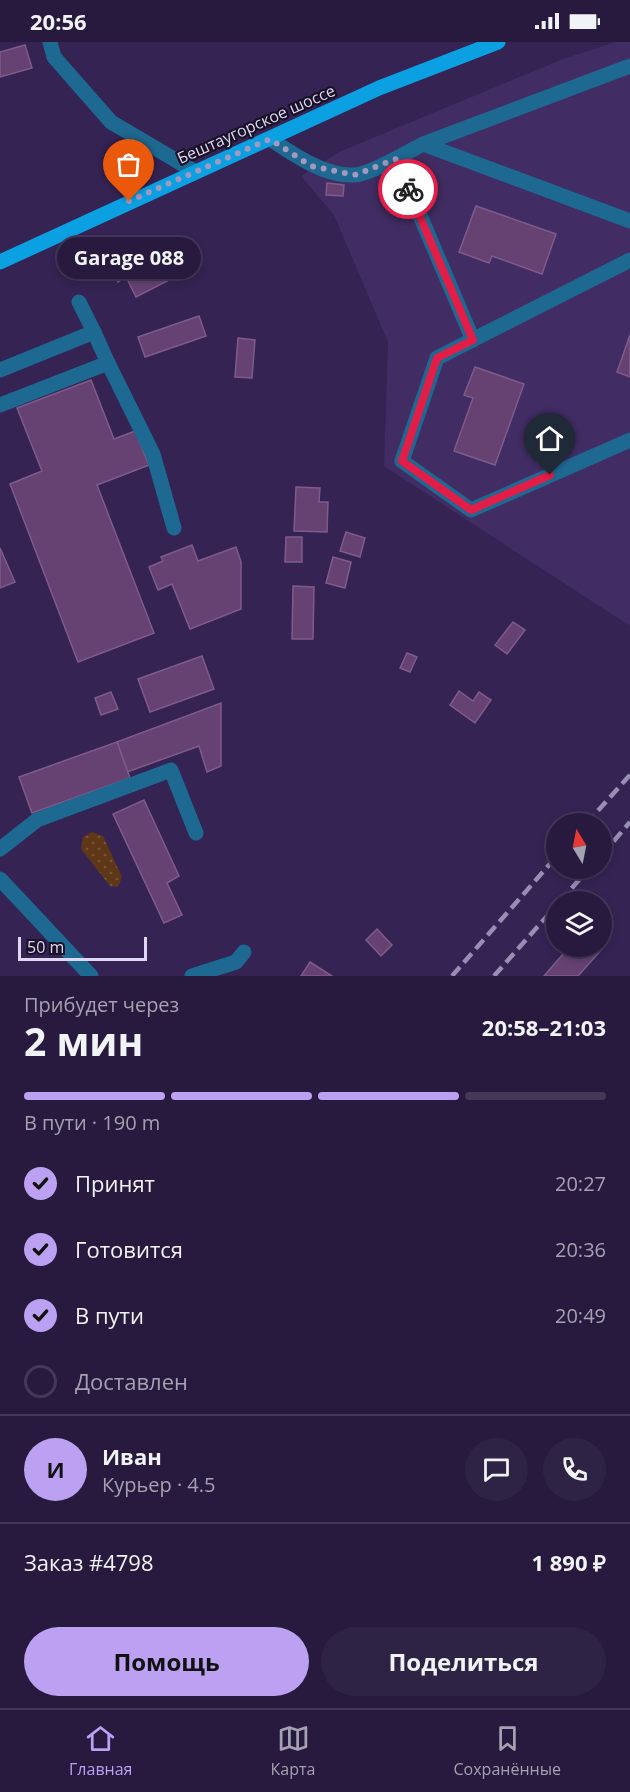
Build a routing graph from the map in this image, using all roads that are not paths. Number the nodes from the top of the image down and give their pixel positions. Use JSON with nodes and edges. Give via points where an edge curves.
{"nodes":[{"id":1,"x":50,"y":42,"type":"edge"},
{"id":2,"x":498,"y":42,"type":"edge"},
{"id":3,"x":630,"y":66,"type":"edge"},
{"id":4,"x":270,"y":139,"type":"junction"},
{"id":5,"x":423,"y":144,"type":"junction"},
{"id":6,"x":396,"y":159,"type":"junction"},
{"id":7,"x":194,"y":171,"type":"junction"},
{"id":8,"x":630,"y":221,"type":"edge"},
{"id":9,"x":630,"y":260,"type":"edge"},
{"id":10,"x":0,"y":262,"type":"edge"},
{"id":11,"x":79,"y":302,"type":"dead end"},
{"id":12,"x":94,"y":332,"type":"junction"},
{"id":13,"x":473,"y":340,"type":"junction"},
{"id":14,"x":108,"y":363,"type":"junction"},
{"id":15,"x":0,"y":370,"type":"edge"},
{"id":16,"x":0,"y":405,"type":"edge"},
{"id":17,"x":630,"y":440,"type":"edge"},
{"id":18,"x":174,"y":528,"type":"dead end"},
{"id":19,"x":196,"y":833,"type":"dead end"},
{"id":20,"x":0,"y":849,"type":"edge"},
{"id":21,"x":0,"y":879,"type":"edge"},
{"id":22,"x":237,"y":963,"type":"edge"},
{"id":23,"x":91,"y":976,"type":"edge"},
{"id":24,"x":192,"y":976,"type":"edge"}],
"edges":[{"from":1,"to":7,"type":"street","via":[[54,57],[111,122]]},
{"from":2,"to":4,"type":"main road","name":"Бештаугорское шоссе","via":[[379,88]]},
{"from":3,"to":5,"type":"street"},
{"from":4,"to":6,"type":"street","via":[[311,166],[355,175]]},
{"from":4,"to":7,"type":"main road","name":"Бештаугорское шоссе"},
{"from":5,"to":6,"type":"street"},
{"from":5,"to":8,"type":"street"},
{"from":6,"to":13,"type":"street"},
{"from":7,"to":10,"type":"main road","name":"Бештаугорское шоссе"},
{"from":9,"to":13,"type":"street"},
{"from":11,"to":12,"type":"street"},
{"from":12,"to":14,"type":"street"},
{"from":12,"to":15,"type":"street"},
{"from":13,"to":17,"type":"street","via":[[437,358],[402,461],[471,510]]},
{"from":14,"to":16,"type":"street"},
{"from":14,"to":18,"type":"street","via":[[153,454]]},
{"from":19,"to":20,"type":"street","via":[[171,770],[37,820]]},
{"from":21,"to":23,"type":"street"},
{"from":22,"to":24,"type":"street"}]}
